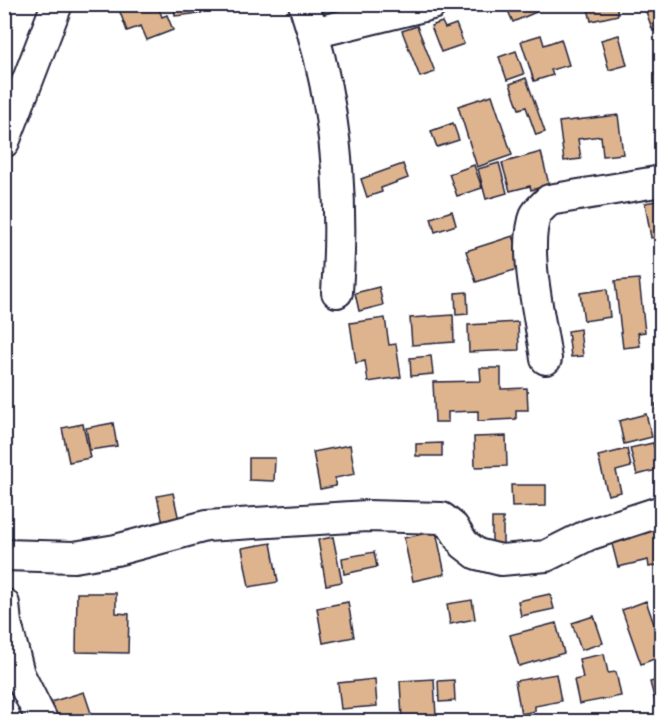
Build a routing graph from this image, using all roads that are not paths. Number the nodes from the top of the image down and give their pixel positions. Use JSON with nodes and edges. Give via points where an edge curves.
{"nodes":[{"id":1,"x":57,"y":4,"type":"edge"},
{"id":2,"x":304,"y":4,"type":"edge"},
{"id":3,"x":432,"y":4,"type":"edge"},
{"id":4,"x":314,"y":33,"type":"junction"},
{"id":5,"x":4,"y":142,"type":"edge"},
{"id":6,"x":662,"y":181,"type":"edge"},
{"id":7,"x":337,"y":292,"type":"dead end"},
{"id":8,"x":546,"y":359,"type":"dead end"},
{"id":9,"x":662,"y":511,"type":"edge"},
{"id":10,"x":4,"y":555,"type":"edge"},
{"id":11,"x":4,"y":604,"type":"edge"},
{"id":12,"x":12,"y":674,"type":"edge"},
{"id":13,"x":43,"y":722,"type":"edge"}],
"edges":[{"from":1,"to":5,"type":"street"},
{"from":2,"to":4,"type":"street"},
{"from":3,"to":4,"type":"street"},
{"from":4,"to":7,"type":"street","via":[[331,121],[340,203]]},
{"from":6,"to":8,"type":"street","via":[[549,200],[537,212],[531,252]]},
{"from":9,"to":10,"type":"street","via":[[588,535],[546,556],[501,560],[477,554],[442,518],[367,516],[206,526],[74,557]]},
{"from":11,"to":12,"type":"street"},
{"from":12,"to":13,"type":"street"}]}
